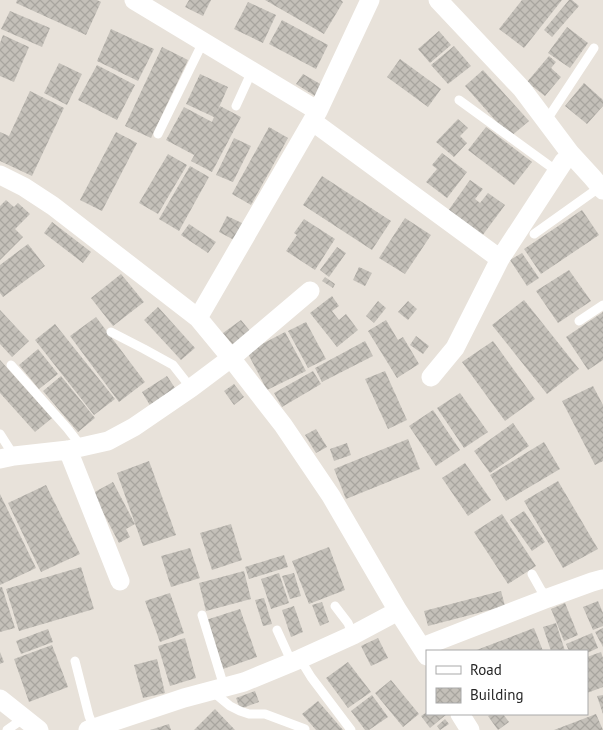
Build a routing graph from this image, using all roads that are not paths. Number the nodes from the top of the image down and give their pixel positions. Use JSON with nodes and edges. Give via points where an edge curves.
{"nodes":[{"id":1,"x":134,"y":0,"type":"edge"},
{"id":2,"x":438,"y":0,"type":"edge"},
{"id":3,"x":368,"y":1,"type":"edge"},
{"id":4,"x":203,"y":42,"type":"junction"},
{"id":5,"x":594,"y":48,"type":"dead end"},
{"id":6,"x":252,"y":71,"type":"junction"},
{"id":7,"x":459,"y":100,"type":"dead end"},
{"id":8,"x":236,"y":106,"type":"dead end"},
{"id":9,"x":315,"y":116,"type":"junction"},
{"id":10,"x":546,"y":121,"type":"junction"},
{"id":11,"x":158,"y":134,"type":"dead end"},
{"id":12,"x":561,"y":167,"type":"joint"},
{"id":13,"x":0,"y":175,"type":"edge"},
{"id":14,"x":602,"y":188,"type":"edge"},
{"id":15,"x":534,"y":234,"type":"dead end"},
{"id":16,"x":500,"y":259,"type":"junction"},
{"id":17,"x":310,"y":290,"type":"dead end"},
{"id":18,"x":603,"y":304,"type":"edge"},
{"id":19,"x":198,"y":318,"type":"junction"},
{"id":20,"x":579,"y":321,"type":"dead end"},
{"id":21,"x":111,"y":332,"type":"dead end"},
{"id":22,"x":231,"y":358,"type":"junction"},
{"id":23,"x":11,"y":365,"type":"dead end"},
{"id":24,"x":431,"y":377,"type":"dead end"},
{"id":25,"x":191,"y":388,"type":"junction"},
{"id":26,"x":0,"y":434,"type":"edge"},
{"id":27,"x":75,"y":448,"type":"junction"},
{"id":28,"x":7,"y":457,"type":"edge"},
{"id":29,"x":532,"y":574,"type":"dead end"},
{"id":30,"x":603,"y":579,"type":"edge"},
{"id":31,"x":120,"y":582,"type":"dead end"},
{"id":32,"x":548,"y":598,"type":"junction"},
{"id":33,"x":335,"y":606,"type":"dead end"},
{"id":34,"x":398,"y":611,"type":"junction"},
{"id":35,"x":202,"y":615,"type":"dead end"},
{"id":36,"x":277,"y":630,"type":"dead end"},
{"id":37,"x":353,"y":635,"type":"junction"},
{"id":38,"x":429,"y":650,"type":"edge"},
{"id":39,"x":424,"y":652,"type":"edge"},
{"id":40,"x":75,"y":661,"type":"dead end"},
{"id":41,"x":296,"y":661,"type":"junction"},
{"id":42,"x":217,"y":689,"type":"junction"},
{"id":43,"x":0,"y":699,"type":"edge"},
{"id":44,"x":461,"y":715,"type":"edge"},
{"id":45,"x":24,"y":718,"type":"junction"},
{"id":46,"x":91,"y":729,"type":"edge"},
{"id":47,"x":304,"y":729,"type":"edge"},
{"id":48,"x":7,"y":730,"type":"edge"},
{"id":49,"x":39,"y":730,"type":"edge"},
{"id":50,"x":351,"y":730,"type":"edge"},
{"id":51,"x":470,"y":730,"type":"edge"}],
"edges":[{"from":1,"to":4,"type":"street"},
{"from":2,"to":10,"type":"street","via":[[522,89]]},
{"from":3,"to":9,"type":"street"},
{"from":4,"to":6,"type":"street"},
{"from":4,"to":11,"type":"lane"},
{"from":5,"to":10,"type":"lane"},
{"from":6,"to":8,"type":"lane"},
{"from":6,"to":9,"type":"street"},
{"from":7,"to":12,"type":"lane"},
{"from":9,"to":16,"type":"street"},
{"from":9,"to":19,"type":"street"},
{"from":10,"to":14,"type":"street"},
{"from":12,"to":16,"type":"street"},
{"from":13,"to":19,"type":"street","via":[[52,206]]},
{"from":14,"to":15,"type":"lane"},
{"from":16,"to":24,"type":"street","via":[[456,348]]},
{"from":17,"to":22,"type":"street"},
{"from":18,"to":20,"type":"lane"},
{"from":19,"to":22,"type":"street"},
{"from":21,"to":25,"type":"lane","via":[[173,365]]},
{"from":22,"to":25,"type":"street"},
{"from":22,"to":34,"type":"street","via":[[283,425],[330,496]]},
{"from":23,"to":27,"type":"lane","via":[[67,428]]},
{"from":25,"to":27,"type":"street","via":[[108,441]]},
{"from":26,"to":28,"type":"lane"},
{"from":27,"to":28,"type":"street"},
{"from":27,"to":31,"type":"street"},
{"from":29,"to":32,"type":"lane"},
{"from":30,"to":32,"type":"street"},
{"from":32,"to":38,"type":"street"},
{"from":33,"to":37,"type":"lane"},
{"from":34,"to":37,"type":"street"},
{"from":34,"to":39,"type":"street"},
{"from":35,"to":42,"type":"lane","via":[[222,680]]},
{"from":36,"to":41,"type":"lane"},
{"from":37,"to":41,"type":"street"},
{"from":40,"to":46,"type":"lane"},
{"from":41,"to":42,"type":"street"},
{"from":41,"to":50,"type":"lane"},
{"from":42,"to":46,"type":"street"},
{"from":42,"to":47,"type":"lane","via":[[230,706],[240,712],[265,714]]},
{"from":43,"to":45,"type":"street"},
{"from":44,"to":51,"type":"street"},
{"from":45,"to":48,"type":"lane"},
{"from":45,"to":49,"type":"street"}]}
